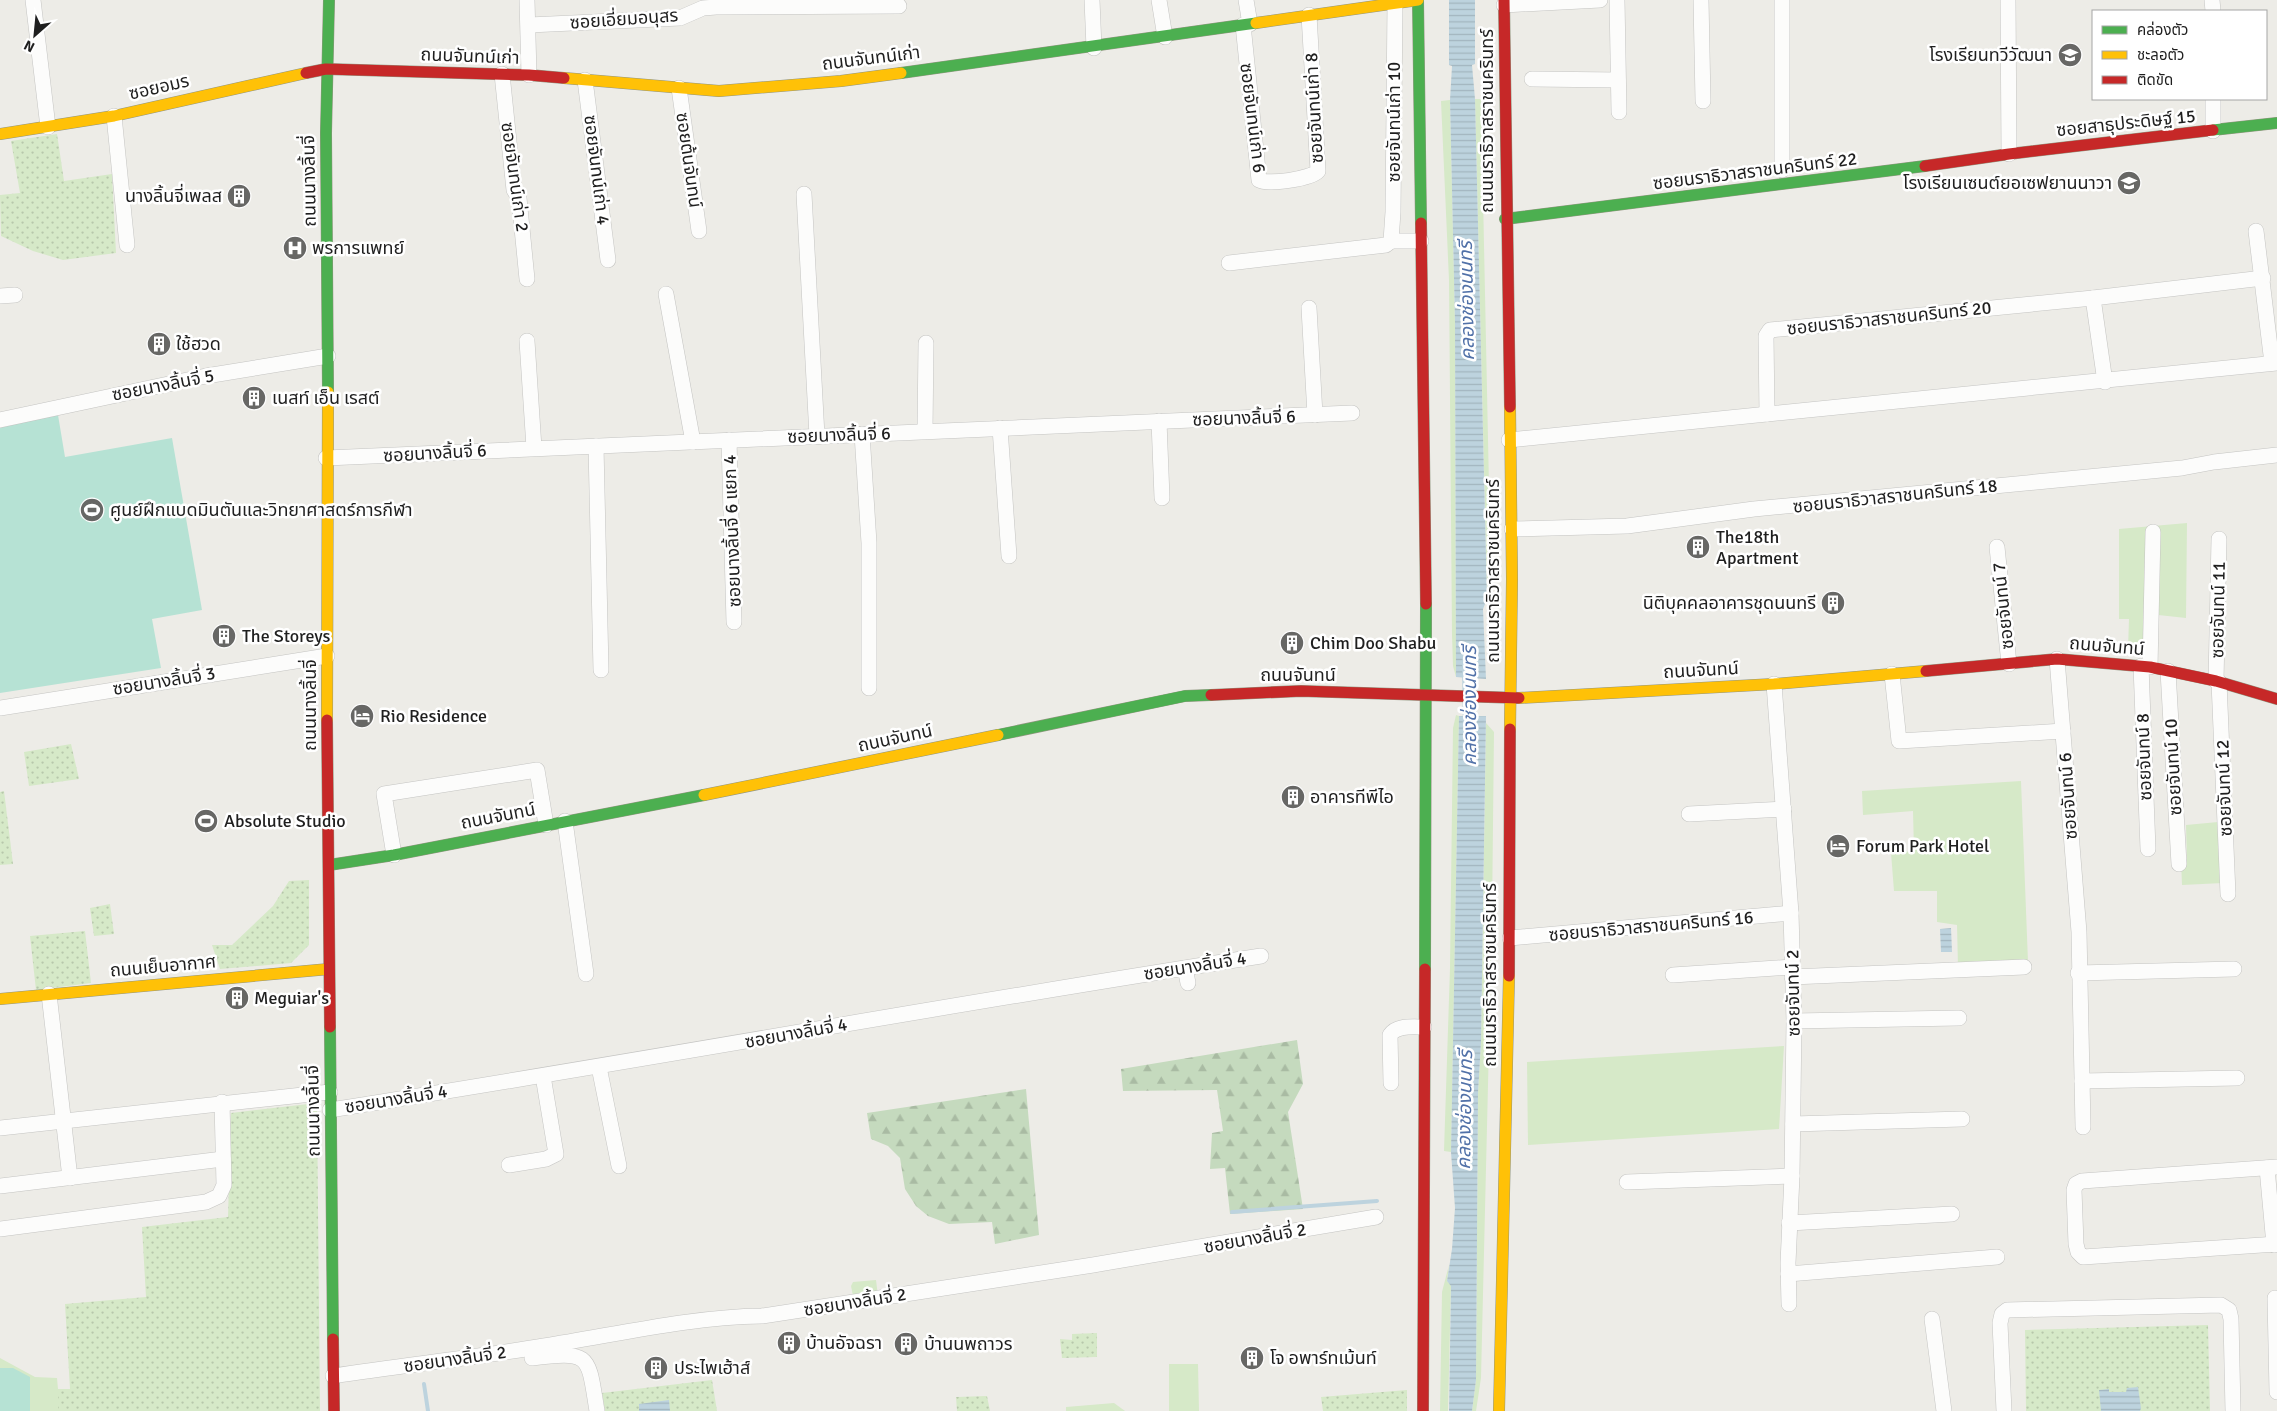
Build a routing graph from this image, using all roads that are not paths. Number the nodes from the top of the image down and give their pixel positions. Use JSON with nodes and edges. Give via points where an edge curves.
{"nodes":[{"id":1,"x":33,"y":0,"type":"edge"},
{"id":2,"x":329,"y":0,"type":"edge"},
{"id":3,"x":527,"y":0,"type":"edge"},
{"id":4,"x":1092,"y":0,"type":"edge"},
{"id":5,"x":1159,"y":0,"type":"edge"},
{"id":6,"x":1246,"y":0,"type":"edge"},
{"id":7,"x":1418,"y":0,"type":"edge"},
{"id":8,"x":1600,"y":0,"type":"edge"},
{"id":9,"x":1617,"y":0,"type":"edge"},
{"id":10,"x":1701,"y":0,"type":"edge"},
{"id":11,"x":1782,"y":0,"type":"edge"},
{"id":12,"x":2008,"y":0,"type":"edge"},
{"id":13,"x":1532,"y":2,"type":"edge"},
{"id":14,"x":1395,"y":3,"type":"junction"},
{"id":15,"x":1504,"y":3,"type":"edge"},
{"id":16,"x":899,"y":6,"type":"dead end"},
{"id":17,"x":1330,"y":6,"type":"edge"},
{"id":18,"x":1309,"y":15,"type":"junction"},
{"id":19,"x":1246,"y":24,"type":"junction"},
{"id":20,"x":529,"y":25,"type":"junction"},
{"id":21,"x":1165,"y":37,"type":"junction"},
{"id":22,"x":1094,"y":48,"type":"junction"},
{"id":23,"x":326,"y":69,"type":"junction"},
{"id":24,"x":502,"y":74,"type":"junction"},
{"id":25,"x":529,"y":75,"type":"junction"},
{"id":26,"x":1532,"y":79,"type":"dead end"},
{"id":27,"x":585,"y":80,"type":"junction"},
{"id":28,"x":1618,"y":80,"type":"junction"},
{"id":29,"x":679,"y":88,"type":"junction"},
{"id":30,"x":2214,"y":100,"type":"edge"},
{"id":31,"x":1703,"y":102,"type":"dead end"},
{"id":32,"x":1619,"y":112,"type":"dead end"},
{"id":33,"x":114,"y":116,"type":"junction"},
{"id":34,"x":2277,"y":123,"type":"edge"},
{"id":35,"x":48,"y":127,"type":"junction"},
{"id":36,"x":2213,"y":131,"type":"junction"},
{"id":37,"x":0,"y":134,"type":"edge"},
{"id":38,"x":2009,"y":154,"type":"junction"},
{"id":39,"x":1782,"y":170,"type":"dead end"},
{"id":40,"x":1291,"y":179,"type":"joint"},
{"id":41,"x":804,"y":194,"type":"dead end"},
{"id":42,"x":1505,"y":219,"type":"junction"},
{"id":43,"x":700,"y":231,"type":"dead end"},
{"id":44,"x":2256,"y":231,"type":"dead end"},
{"id":45,"x":1390,"y":241,"type":"junction"},
{"id":46,"x":1420,"y":241,"type":"junction"},
{"id":47,"x":127,"y":245,"type":"dead end"},
{"id":48,"x":608,"y":260,"type":"dead end"},
{"id":49,"x":1229,"y":263,"type":"dead end"},
{"id":50,"x":2263,"y":278,"type":"junction"},
{"id":51,"x":527,"y":279,"type":"dead end"},
{"id":52,"x":666,"y":294,"type":"dead end"},
{"id":53,"x":2093,"y":298,"type":"junction"},
{"id":54,"x":1309,"y":308,"type":"dead end"},
{"id":55,"x":527,"y":341,"type":"dead end"},
{"id":56,"x":926,"y":343,"type":"dead end"},
{"id":57,"x":328,"y":356,"type":"junction"},
{"id":58,"x":2274,"y":363,"type":"edge"},
{"id":59,"x":2105,"y":382,"type":"junction"},
{"id":60,"x":1352,"y":413,"type":"dead end"},
{"id":61,"x":1768,"y":414,"type":"junction"},
{"id":62,"x":1314,"y":415,"type":"junction"},
{"id":63,"x":0,"y":420,"type":"edge"},
{"id":64,"x":1159,"y":422,"type":"junction"},
{"id":65,"x":1000,"y":428,"type":"junction"},
{"id":66,"x":925,"y":431,"type":"junction"},
{"id":67,"x":862,"y":434,"type":"junction"},
{"id":68,"x":817,"y":436,"type":"junction"},
{"id":69,"x":729,"y":440,"type":"junction"},
{"id":70,"x":1510,"y":440,"type":"junction"},
{"id":71,"x":693,"y":442,"type":"junction"},
{"id":72,"x":596,"y":446,"type":"junction"},
{"id":73,"x":534,"y":448,"type":"junction"},
{"id":74,"x":2277,"y":456,"type":"edge"},
{"id":75,"x":326,"y":458,"type":"junction"},
{"id":76,"x":1162,"y":498,"type":"dead end"},
{"id":77,"x":1512,"y":529,"type":"junction"},
{"id":78,"x":2152,"y":532,"type":"dead end"},
{"id":79,"x":2219,"y":539,"type":"dead end"},
{"id":80,"x":1997,"y":548,"type":"dead end"},
{"id":81,"x":1009,"y":556,"type":"dead end"},
{"id":82,"x":734,"y":622,"type":"dead end"},
{"id":83,"x":327,"y":656,"type":"junction"},
{"id":84,"x":2057,"y":659,"type":"junction"},
{"id":85,"x":2009,"y":664,"type":"junction"},
{"id":86,"x":2145,"y":667,"type":"junction"},
{"id":87,"x":601,"y":670,"type":"dead end"},
{"id":88,"x":2168,"y":670,"type":"junction"},
{"id":89,"x":1892,"y":674,"type":"junction"},
{"id":90,"x":2218,"y":682,"type":"junction"},
{"id":91,"x":1774,"y":684,"type":"junction"},
{"id":92,"x":869,"y":688,"type":"dead end"},
{"id":93,"x":1427,"y":695,"type":"junction"},
{"id":94,"x":1510,"y":699,"type":"junction"},
{"id":95,"x":2277,"y":699,"type":"edge"},
{"id":96,"x":0,"y":708,"type":"edge"},
{"id":97,"x":2063,"y":731,"type":"junction"},
{"id":98,"x":1784,"y":809,"type":"junction"},
{"id":99,"x":1689,"y":814,"type":"dead end"},
{"id":100,"x":565,"y":821,"type":"junction"},
{"id":101,"x":546,"y":825,"type":"junction"},
{"id":102,"x":2148,"y":849,"type":"dead end"},
{"id":103,"x":394,"y":855,"type":"junction"},
{"id":104,"x":2179,"y":864,"type":"dead end"},
{"id":105,"x":329,"y":865,"type":"junction"},
{"id":106,"x":2228,"y":894,"type":"dead end"},
{"id":107,"x":1791,"y":913,"type":"junction"},
{"id":108,"x":1510,"y":938,"type":"junction"},
{"id":109,"x":1261,"y":956,"type":"dead end"},
{"id":110,"x":2024,"y":967,"type":"dead end"},
{"id":111,"x":1185,"y":968,"type":"junction"},
{"id":112,"x":329,"y":969,"type":"junction"},
{"id":113,"x":2234,"y":969,"type":"dead end"},
{"id":114,"x":1792,"y":972,"type":"junction"},
{"id":115,"x":2078,"y":973,"type":"junction"},
{"id":116,"x":586,"y":974,"type":"dead end"},
{"id":117,"x":1673,"y":975,"type":"dead end"},
{"id":118,"x":1188,"y":983,"type":"dead end"},
{"id":119,"x":49,"y":994,"type":"junction"},
{"id":120,"x":0,"y":999,"type":"edge"},
{"id":121,"x":1959,"y":1018,"type":"dead end"},
{"id":122,"x":1794,"y":1021,"type":"junction"},
{"id":123,"x":1424,"y":1027,"type":"junction"},
{"id":124,"x":599,"y":1067,"type":"junction"},
{"id":125,"x":544,"y":1076,"type":"junction"},
{"id":126,"x":2237,"y":1078,"type":"dead end"},
{"id":127,"x":2082,"y":1081,"type":"junction"},
{"id":128,"x":1391,"y":1083,"type":"dead end"},
{"id":129,"x":330,"y":1092,"type":"junction"},
{"id":130,"x":222,"y":1102,"type":"junction"},
{"id":131,"x":330,"y":1110,"type":"junction"},
{"id":132,"x":1962,"y":1119,"type":"dead end"},
{"id":133,"x":64,"y":1121,"type":"junction"},
{"id":134,"x":1793,"y":1124,"type":"junction"},
{"id":135,"x":2083,"y":1127,"type":"dead end"},
{"id":136,"x":0,"y":1128,"type":"edge"},
{"id":137,"x":224,"y":1159,"type":"junction"},
{"id":138,"x":509,"y":1165,"type":"dead end"},
{"id":139,"x":619,"y":1166,"type":"dead end"},
{"id":140,"x":2272,"y":1168,"type":"edge"},
{"id":141,"x":1792,"y":1176,"type":"junction"},
{"id":142,"x":70,"y":1178,"type":"junction"},
{"id":143,"x":1627,"y":1182,"type":"dead end"},
{"id":144,"x":0,"y":1186,"type":"edge"},
{"id":145,"x":1952,"y":1214,"type":"dead end"},
{"id":146,"x":1376,"y":1217,"type":"dead end"},
{"id":147,"x":1789,"y":1223,"type":"junction"},
{"id":148,"x":0,"y":1229,"type":"edge"},
{"id":149,"x":2276,"y":1244,"type":"edge"},
{"id":150,"x":1997,"y":1257,"type":"dead end"},
{"id":151,"x":1788,"y":1274,"type":"junction"},
{"id":152,"x":2275,"y":1298,"type":"dead end"},
{"id":153,"x":1789,"y":1304,"type":"dead end"},
{"id":154,"x":1932,"y":1319,"type":"dead end"},
{"id":155,"x":372,"y":1370,"type":"junction"},
{"id":156,"x":333,"y":1376,"type":"junction"},
{"id":157,"x":2277,"y":1392,"type":"edge"},
{"id":158,"x":334,"y":1411,"type":"edge"},
{"id":159,"x":597,"y":1411,"type":"edge"},
{"id":160,"x":1423,"y":1411,"type":"edge"},
{"id":161,"x":1499,"y":1411,"type":"edge"},
{"id":162,"x":1944,"y":1411,"type":"edge"},
{"id":163,"x":2004,"y":1411,"type":"edge"},
{"id":164,"x":2232,"y":1411,"type":"edge"}],
"edges":[{"from":1,"to":35,"type":"street"},
{"from":2,"to":23,"type":"main road","name":"ถนนนางลิ้นจี่"},
{"from":3,"to":20,"type":"street"},
{"from":4,"to":22,"type":"street"},
{"from":5,"to":21,"type":"street"},
{"from":6,"to":19,"type":"street"},
{"from":7,"to":14,"type":"main road","name":"ถนนจันทน์เก่า"},
{"from":7,"to":46,"type":"main road"},
{"from":8,"to":13,"type":"street"},
{"from":9,"to":28,"type":"street"},
{"from":10,"to":31,"type":"street"},
{"from":11,"to":39,"type":"street"},
{"from":12,"to":38,"type":"street"},
{"from":13,"to":15,"type":"street"},
{"from":14,"to":17,"type":"main road","name":"ถนนจันทน์เก่า"},
{"from":14,"to":45,"type":"street","name":"ซอยจันทน์เก่า 10","via":[[1394,212]]},
{"from":15,"to":42,"type":"main road","name":"ถนนนราธิวาสราชนครินทร์"},
{"from":16,"to":20,"type":"street","name":"ซอยเอี่ยมอนุสร","via":[[716,7],[703,8],[680,18]]},
{"from":17,"to":18,"type":"main road","name":"ถนนจันทน์เก่า"},
{"from":18,"to":19,"type":"main road","name":"ถนนจันทน์เก่า"},
{"from":18,"to":40,"type":"street","name":"ซอยจันทน์เก่า 8","via":[[1318,171],[1312,176]]},
{"from":19,"to":21,"type":"main road","name":"ถนนจันทน์เก่า"},
{"from":19,"to":40,"type":"street","name":"ซอยจันทน์เก่า 6","via":[[1259,180]]},
{"from":20,"to":25,"type":"street"},
{"from":21,"to":22,"type":"main road","name":"ถนนจันทน์เก่า"},
{"from":22,"to":29,"type":"main road","name":"ถนนจันทน์เก่า","via":[[841,80],[719,91]]},
{"from":23,"to":24,"type":"main road","name":"ถนนจันทน์เก่า"},
{"from":23,"to":33,"type":"main road","name":"ซอยอมร"},
{"from":23,"to":57,"type":"main road","name":"ถนนนางลิ้นจี่"},
{"from":24,"to":25,"type":"main road","name":"ถนนจันทน์เก่า"},
{"from":24,"to":51,"type":"street","name":"ซอยจันทน์เก่า 2"},
{"from":25,"to":27,"type":"main road","name":"ถนนจันทน์เก่า"},
{"from":26,"to":28,"type":"street"},
{"from":27,"to":29,"type":"main road","name":"ถนนจันทน์เก่า"},
{"from":27,"to":48,"type":"street","name":"ซอยจันทน์เก่า 4"},
{"from":28,"to":32,"type":"street"},
{"from":29,"to":43,"type":"street","name":"ซอยต้นจันทน์"},
{"from":30,"to":36,"type":"street"},
{"from":33,"to":35,"type":"main road","name":"ซอยอมร"},
{"from":33,"to":47,"type":"street"},
{"from":34,"to":36,"type":"main road","name":"ซอยสาธุประดิษฐ์ 15"},
{"from":35,"to":37,"type":"main road","name":"ซอยอมร"},
{"from":36,"to":38,"type":"main road","name":"ซอยสาธุประดิษฐ์ 15"},
{"from":38,"to":42,"type":"main road","name":"ซอยนราธิวาสราชนครินทร์ 22","via":[[1867,175]]},
{"from":41,"to":68,"type":"street"},
{"from":42,"to":70,"type":"main road","name":"ถนนนราธิวาสราชนครินทร์"},
{"from":44,"to":50,"type":"street"},
{"from":45,"to":46,"type":"street"},
{"from":45,"to":49,"type":"street","via":[[1386,245]]},
{"from":46,"to":93,"type":"main road"},
{"from":50,"to":53,"type":"street","name":"ซอยนราธิวาสราชนครินทร์ 20"},
{"from":50,"to":58,"type":"street"},
{"from":52,"to":71,"type":"street"},
{"from":53,"to":59,"type":"street"},
{"from":53,"to":61,"type":"street","name":"ซอยนราธิวาสราชนครินทร์ 20","via":[[1770,330],[1766,336]]},
{"from":54,"to":62,"type":"street"},
{"from":55,"to":73,"type":"street"},
{"from":56,"to":66,"type":"street"},
{"from":57,"to":63,"type":"street","name":"ซอยนางลิ้นจี่ 5","via":[[206,376]]},
{"from":57,"to":75,"type":"main road","name":"ถนนนางลิ้นจี่"},
{"from":58,"to":59,"type":"street"},
{"from":59,"to":61,"type":"street"},
{"from":60,"to":62,"type":"street","name":"ซอยนางลิ้นจี่ 6"},
{"from":61,"to":70,"type":"street"},
{"from":62,"to":64,"type":"street","name":"ซอยนางลิ้นจี่ 6"},
{"from":64,"to":65,"type":"street","name":"ซอยนางลิ้นจี่ 6"},
{"from":64,"to":76,"type":"street"},
{"from":65,"to":66,"type":"street","name":"ซอยนางลิ้นจี่ 6"},
{"from":65,"to":81,"type":"street"},
{"from":66,"to":67,"type":"street","name":"ซอยนางลิ้นจี่ 6"},
{"from":67,"to":68,"type":"street","name":"ซอยนางลิ้นจี่ 6"},
{"from":67,"to":92,"type":"street","via":[[869,543]]},
{"from":68,"to":69,"type":"street","name":"ซอยนางลิ้นจี่ 6"},
{"from":69,"to":71,"type":"street","name":"ซอยนางลิ้นจี่ 6"},
{"from":69,"to":82,"type":"street","name":"ซอยนางลิ้นจี่ 6 แยก 4"},
{"from":70,"to":77,"type":"main road","name":"ถนนนราธิวาสราชนครินทร์"},
{"from":71,"to":72,"type":"street","name":"ซอยนางลิ้นจี่ 6"},
{"from":72,"to":73,"type":"street","name":"ซอยนางลิ้นจี่ 6"},
{"from":72,"to":87,"type":"street"},
{"from":73,"to":75,"type":"street","name":"ซอยนางลิ้นจี่ 6"},
{"from":74,"to":77,"type":"street","name":"ซอยนราธิวาสราชนครินทร์ 18","via":[[1754,509],[1627,526]]},
{"from":75,"to":83,"type":"main road","name":"ถนนนางลิ้นจี่"},
{"from":77,"to":94,"type":"main road","name":"ถนนนราธิวาสราชนครินทร์"},
{"from":78,"to":86,"type":"street","name":"ซอยจันทน์ 8"},
{"from":79,"to":90,"type":"street","name":"ซอยจันทน์ 11"},
{"from":80,"to":85,"type":"street","name":"ซอยจันทน์ 7"},
{"from":83,"to":96,"type":"street","name":"ซอยนางลิ้นจี่ 3"},
{"from":83,"to":105,"type":"main road","name":"ถนนนางลิ้นจี่"},
{"from":84,"to":85,"type":"main road","name":"ถนนจันทน์"},
{"from":84,"to":86,"type":"main road","name":"ถนนจันทน์"},
{"from":84,"to":97,"type":"street","name":"ซอยจันทน์ 6"},
{"from":85,"to":89,"type":"main road","name":"ถนนจันทน์"},
{"from":86,"to":88,"type":"main road","name":"ถนนจันทน์"},
{"from":86,"to":102,"type":"street","name":"ซอยจันทน์ 8"},
{"from":88,"to":90,"type":"main road","name":"ถนนจันทน์"},
{"from":88,"to":104,"type":"street","name":"ซอยจันทน์ 10"},
{"from":89,"to":91,"type":"main road","name":"ถนนจันทน์"},
{"from":89,"to":97,"type":"street","via":[[1899,741]]},
{"from":90,"to":95,"type":"main road","name":"ถนนจันทน์"},
{"from":90,"to":106,"type":"street","name":"ซอยจันทน์ 12"},
{"from":91,"to":94,"type":"main road","name":"ถนนจันทน์"},
{"from":91,"to":98,"type":"street","name":"ซอยจันทน์ 2"},
{"from":93,"to":94,"type":"main road","name":"ถนนจันทน์"},
{"from":93,"to":100,"type":"main road","name":"ถนนจันทน์","via":[[1301,691],[1185,696]]},
{"from":93,"to":123,"type":"main road"},
{"from":94,"to":108,"type":"main road","name":"ถนนนราธิวาสราชนครินทร์"},
{"from":97,"to":115,"type":"street","name":"ซอยจันทน์ 6","via":[[2078,932]]},
{"from":98,"to":99,"type":"street"},
{"from":98,"to":107,"type":"street","name":"ซอยจันทน์ 2"},
{"from":100,"to":101,"type":"main road","name":"ถนนจันทน์"},
{"from":100,"to":116,"type":"street"},
{"from":101,"to":103,"type":"main road","name":"ถนนจันทน์"},
{"from":101,"to":103,"type":"street","via":[[537,770],[384,794]]},
{"from":103,"to":105,"type":"main road","name":"ถนนจันทน์"},
{"from":105,"to":112,"type":"main road","name":"ถนนนางลิ้นจี่"},
{"from":107,"to":108,"type":"street","name":"ซอยนราธิวาสราชนครินทร์ 16"},
{"from":107,"to":114,"type":"street","name":"ซอยจันทน์ 2"},
{"from":108,"to":161,"type":"main road","name":"ถนนนราธิวาสราชนครินทร์"},
{"from":109,"to":111,"type":"street","name":"ซอยนางลิ้นจี่ 4"},
{"from":110,"to":114,"type":"street"},
{"from":111,"to":118,"type":"street"},
{"from":111,"to":124,"type":"street","name":"ซอยนางลิ้นจี่ 4"},
{"from":112,"to":119,"type":"main road","name":"ถนนเย็นอากาศ"},
{"from":112,"to":129,"type":"main road","name":"ถนนนางลิ้นจี่"},
{"from":113,"to":115,"type":"street"},
{"from":114,"to":117,"type":"street"},
{"from":114,"to":122,"type":"street","name":"ซอยจันทน์ 2"},
{"from":115,"to":127,"type":"street","name":"ซอยจันทน์ 6"},
{"from":119,"to":120,"type":"main road","name":"ถนนเย็นอากาศ"},
{"from":119,"to":133,"type":"street"},
{"from":121,"to":122,"type":"street"},
{"from":122,"to":134,"type":"street","name":"ซอยจันทน์ 2"},
{"from":123,"to":128,"type":"street","via":[[1401,1028],[1393,1030],[1390,1035]]},
{"from":123,"to":160,"type":"main road"},
{"from":124,"to":125,"type":"street","name":"ซอยนางลิ้นจี่ 4"},
{"from":124,"to":139,"type":"street"},
{"from":125,"to":131,"type":"street","name":"ซอยนางลิ้นจี่ 4"},
{"from":125,"to":138,"type":"street","via":[[556,1154],[546,1159]]},
{"from":126,"to":127,"type":"street"},
{"from":127,"to":135,"type":"street","name":"ซอยจันทน์ 6"},
{"from":129,"to":130,"type":"street"},
{"from":129,"to":131,"type":"main road","name":"ถนนนางลิ้นจี่"},
{"from":130,"to":133,"type":"street"},
{"from":130,"to":137,"type":"street"},
{"from":131,"to":156,"type":"main road","name":"ถนนนางลิ้นจี่"},
{"from":132,"to":134,"type":"street"},
{"from":133,"to":136,"type":"street"},
{"from":133,"to":142,"type":"street"},
{"from":134,"to":141,"type":"street","name":"ซอยจันทน์ 2"},
{"from":137,"to":142,"type":"street"},
{"from":137,"to":148,"type":"street","via":[[224,1185],[219,1196],[206,1202]]},
{"from":140,"to":149,"type":"street"},
{"from":140,"to":149,"type":"street","via":[[2082,1181],[2074,1190],[2076,1244],[2083,1257],[2090,1258]]},
{"from":141,"to":143,"type":"street"},
{"from":141,"to":147,"type":"street","name":"ซอยจันทน์ 2"},
{"from":142,"to":144,"type":"street"},
{"from":145,"to":147,"type":"street"},
{"from":146,"to":155,"type":"street","name":"ซอยนางลิ้นจี่ 2","via":[[762,1316],[740,1316]]},
{"from":147,"to":151,"type":"street","name":"ซอยจันทน์ 2"},
{"from":150,"to":151,"type":"street"},
{"from":151,"to":153,"type":"street","name":"ซอยจันทน์ 2"},
{"from":152,"to":157,"type":"street"},
{"from":154,"to":162,"type":"street"},
{"from":155,"to":156,"type":"street","name":"ซอยนางลิ้นจี่ 2"},
{"from":155,"to":159,"type":"street","via":[[405,1373],[575,1355],[590,1369]]},
{"from":156,"to":158,"type":"main road","name":"ถนนนางลิ้นจี่"},
{"from":163,"to":164,"type":"street","via":[[2000,1323],[2002,1314],[2007,1310],[2221,1305],[2229,1310],[2231,1319]]}]}
